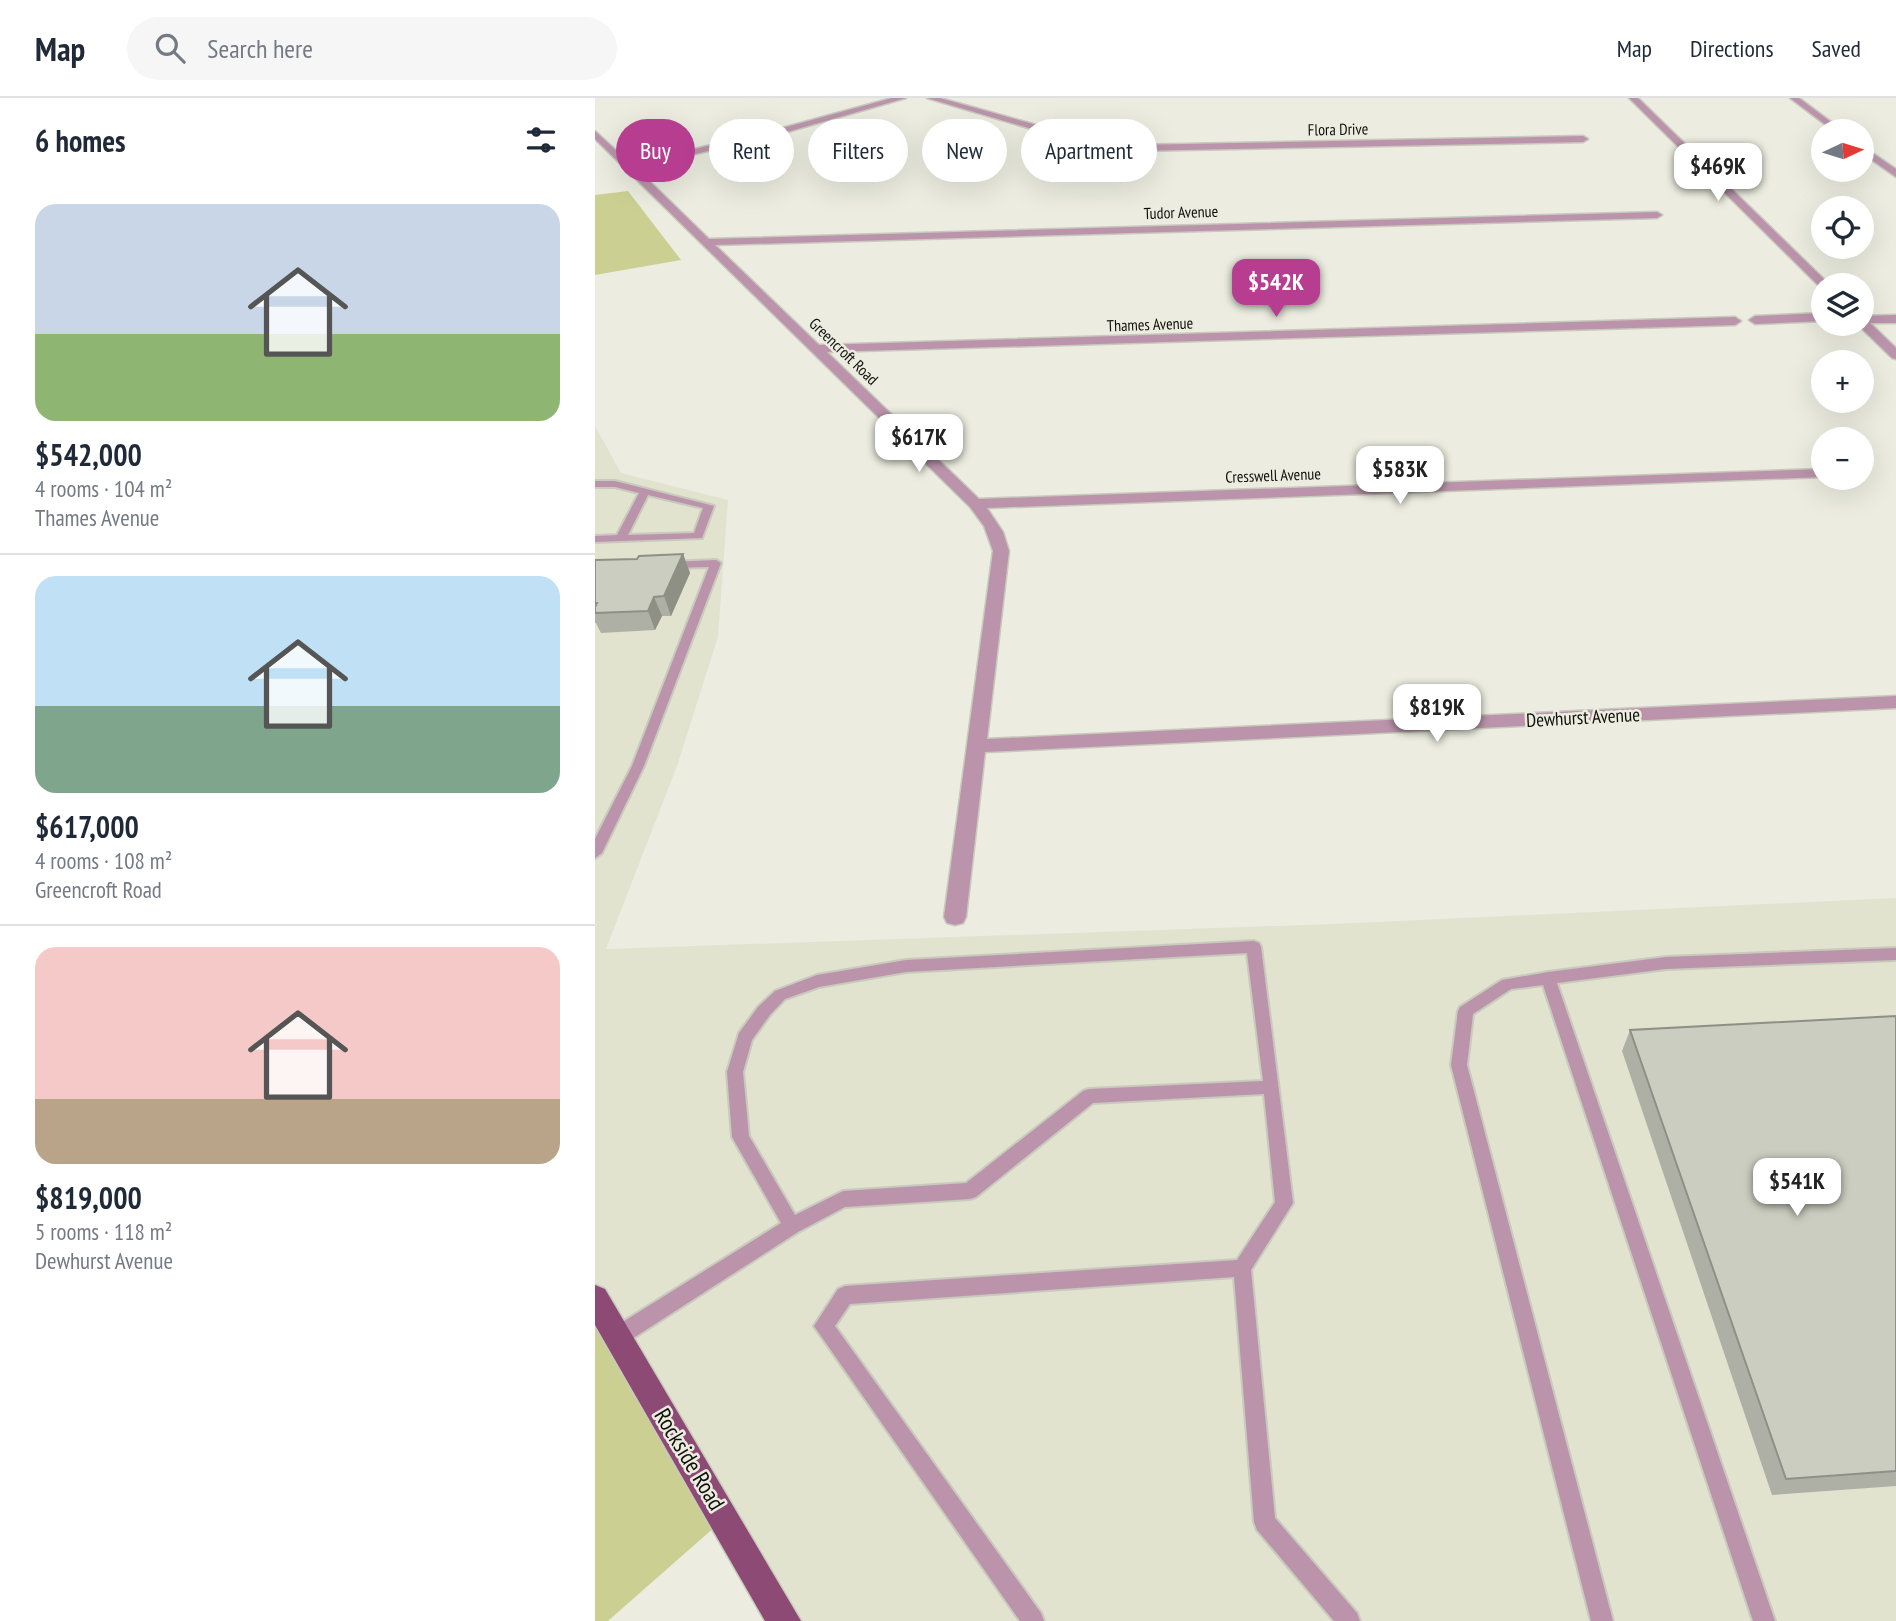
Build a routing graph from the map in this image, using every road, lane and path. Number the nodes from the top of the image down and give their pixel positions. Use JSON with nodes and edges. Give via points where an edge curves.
{"nodes":[{"id":1,"x":902,"y":98,"type":"edge"},
{"id":2,"x":931,"y":98,"type":"edge"},
{"id":3,"x":1633,"y":98,"type":"edge"},
{"id":4,"x":1794,"y":98,"type":"edge"},
{"id":5,"x":1823,"y":119,"type":"edge"},
{"id":6,"x":595,"y":134,"type":"edge"},
{"id":7,"x":1583,"y":139,"type":"dead end"},
{"id":8,"x":695,"y":151,"type":"edge"},
{"id":9,"x":616,"y":154,"type":"edge"},
{"id":10,"x":1874,"y":158,"type":"edge"},
{"id":11,"x":1896,"y":174,"type":"edge"},
{"id":12,"x":645,"y":182,"type":"edge"},
{"id":13,"x":1657,"y":215,"type":"dead end"},
{"id":14,"x":707,"y":242,"type":"junction"},
{"id":15,"x":1812,"y":273,"type":"edge"},
{"id":16,"x":1811,"y":318,"type":"edge"},
{"id":17,"x":1896,"y":319,"type":"edge"},
{"id":18,"x":1755,"y":320,"type":"dead end"},
{"id":19,"x":1874,"y":320,"type":"edge"},
{"id":20,"x":1735,"y":321,"type":"dead end"},
{"id":21,"x":1874,"y":333,"type":"edge"},
{"id":22,"x":817,"y":349,"type":"junction"},
{"id":23,"x":1896,"y":355,"type":"edge"},
{"id":24,"x":1811,"y":472,"type":"edge"},
{"id":25,"x":595,"y":484,"type":"edge"},
{"id":26,"x":645,"y":491,"type":"junction"},
{"id":27,"x":975,"y":504,"type":"junction"},
{"id":28,"x":621,"y":538,"type":"junction"},
{"id":29,"x":595,"y":539,"type":"edge"},
{"id":30,"x":662,"y":566,"type":"edge"},
{"id":31,"x":1896,"y":702,"type":"edge"},
{"id":32,"x":976,"y":746,"type":"junction"},
{"id":33,"x":595,"y":853,"type":"edge"},
{"id":34,"x":955,"y":917,"type":"dead end"},
{"id":35,"x":1896,"y":954,"type":"edge"},
{"id":36,"x":1548,"y":978,"type":"junction"},
{"id":37,"x":1272,"y":1087,"type":"junction"},
{"id":38,"x":792,"y":1226,"type":"junction"},
{"id":39,"x":1242,"y":1268,"type":"junction"},
{"id":40,"x":595,"y":1298,"type":"edge"},
{"id":41,"x":617,"y":1337,"type":"junction"},
{"id":42,"x":784,"y":1621,"type":"edge"},
{"id":43,"x":1033,"y":1621,"type":"edge"},
{"id":44,"x":1349,"y":1621,"type":"edge"},
{"id":45,"x":1602,"y":1621,"type":"edge"},
{"id":46,"x":1764,"y":1621,"type":"edge"}],
"edges":[{"from":1,"to":8,"type":"street"},
{"from":2,"to":7,"type":"street","name":"Flora Drive","via":[[1082,141],[1134,148]]},
{"from":3,"to":15,"type":"street"},
{"from":4,"to":5,"type":"street"},
{"from":6,"to":9,"type":"street","name":"Greencroft Road"},
{"from":10,"to":11,"type":"street"},
{"from":12,"to":14,"type":"street","name":"Greencroft Road"},
{"from":13,"to":14,"type":"street","name":"Tudor Avenue"},
{"from":14,"to":22,"type":"street","name":"Greencroft Road"},
{"from":16,"to":18,"type":"street"},
{"from":17,"to":19,"type":"street"},
{"from":20,"to":22,"type":"street","name":"Thames Avenue"},
{"from":21,"to":23,"type":"street"},
{"from":22,"to":27,"type":"street","name":"Greencroft Road"},
{"from":24,"to":27,"type":"street","name":"Cresswell Avenue"},
{"from":25,"to":26,"type":"lane"},
{"from":26,"to":28,"type":"lane"},
{"from":26,"to":28,"type":"lane","via":[[709,506],[698,536]]},
{"from":27,"to":32,"type":"street","name":"Greencroft Road","via":[[992,523],[1001,551]]},
{"from":28,"to":29,"type":"lane"},
{"from":30,"to":33,"type":"lane","via":[[716,563],[638,766]]},
{"from":31,"to":32,"type":"street","name":"Dewhurst Avenue"},
{"from":32,"to":34,"type":"street","name":"Greencroft Road"},
{"from":35,"to":36,"type":"lane","via":[[1665,964]]},
{"from":36,"to":45,"type":"lane","via":[[1507,984],[1466,1010],[1459,1065]]},
{"from":36,"to":46,"type":"lane"},
{"from":37,"to":38,"type":"lane","via":[[1089,1096],[970,1191],[843,1199]]},
{"from":37,"to":38,"type":"lane","via":[[1254,947],[906,966],[817,981],[780,995],[764,1011],[745,1038],[735,1072],[741,1137]]},
{"from":37,"to":39,"type":"lane","via":[[1283,1203]]},
{"from":38,"to":41,"type":"lane"},
{"from":39,"to":43,"type":"lane","via":[[845,1295],[824,1326]]},
{"from":39,"to":44,"type":"lane","via":[[1265,1522]]},
{"from":40,"to":41,"type":"main road","name":"Rockside Road"},
{"from":41,"to":42,"type":"main road","name":"Rockside Road"}]}
